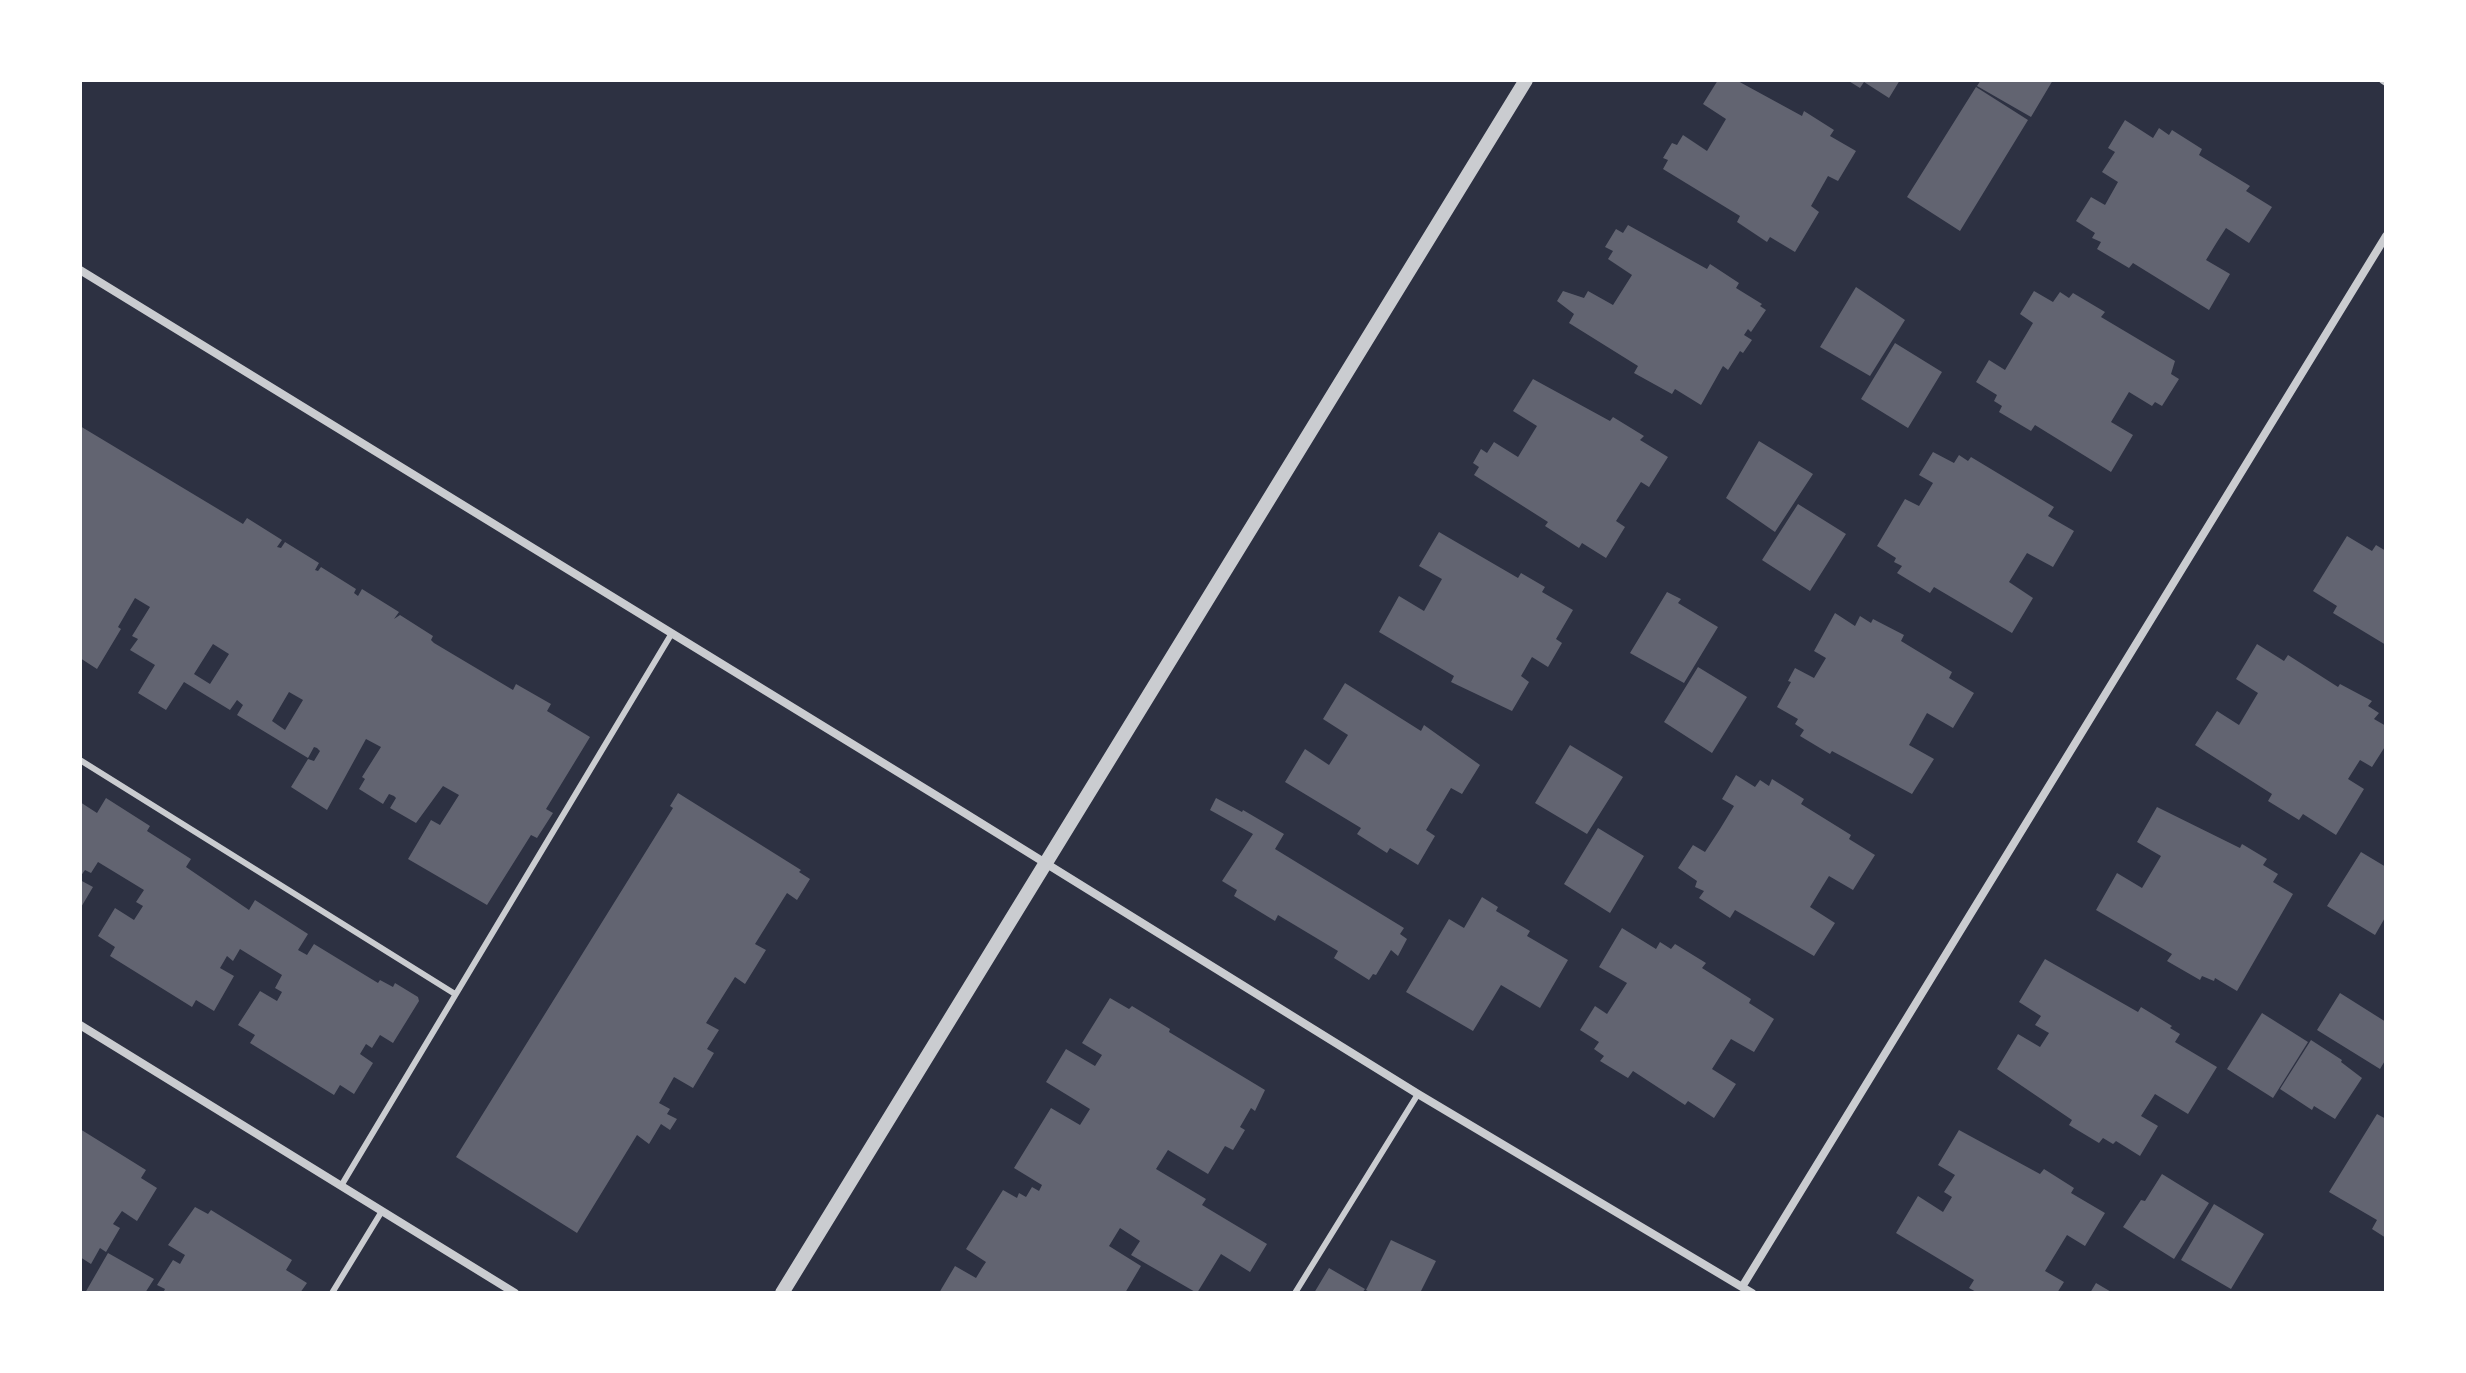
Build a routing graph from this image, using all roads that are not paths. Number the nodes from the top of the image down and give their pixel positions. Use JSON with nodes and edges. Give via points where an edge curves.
{"nodes":[{"id":1,"x":1526,"y":80,"type":"edge"},
{"id":2,"x":2386,"y":236,"type":"edge"},
{"id":3,"x":80,"y":270,"type":"edge"},
{"id":4,"x":672,"y":633,"type":"junction"},
{"id":5,"x":80,"y":760,"type":"edge"},
{"id":6,"x":1045,"y":863,"type":"junction"},
{"id":7,"x":455,"y":994,"type":"junction"},
{"id":8,"x":80,"y":1025,"type":"edge"},
{"id":9,"x":1418,"y":1094,"type":"junction"},
{"id":10,"x":341,"y":1186,"type":"junction"},
{"id":11,"x":382,"y":1211,"type":"junction"},
{"id":12,"x":1742,"y":1287,"type":"junction"},
{"id":13,"x":332,"y":1293,"type":"edge"},
{"id":14,"x":515,"y":1293,"type":"edge"},
{"id":15,"x":782,"y":1293,"type":"edge"},
{"id":16,"x":1295,"y":1293,"type":"edge"},
{"id":17,"x":1752,"y":1293,"type":"edge"}],
"edges":[{"from":1,"to":6,"type":"street"},
{"from":2,"to":12,"type":"street"},
{"from":3,"to":4,"type":"street"},
{"from":4,"to":6,"type":"street"},
{"from":4,"to":7,"type":"lane"},
{"from":5,"to":7,"type":"lane"},
{"from":6,"to":9,"type":"street"},
{"from":6,"to":15,"type":"street"},
{"from":7,"to":10,"type":"lane"},
{"from":8,"to":10,"type":"street"},
{"from":9,"to":12,"type":"street"},
{"from":9,"to":16,"type":"lane"},
{"from":10,"to":11,"type":"street"},
{"from":11,"to":13,"type":"lane"},
{"from":11,"to":14,"type":"street"},
{"from":12,"to":17,"type":"street"}]}
